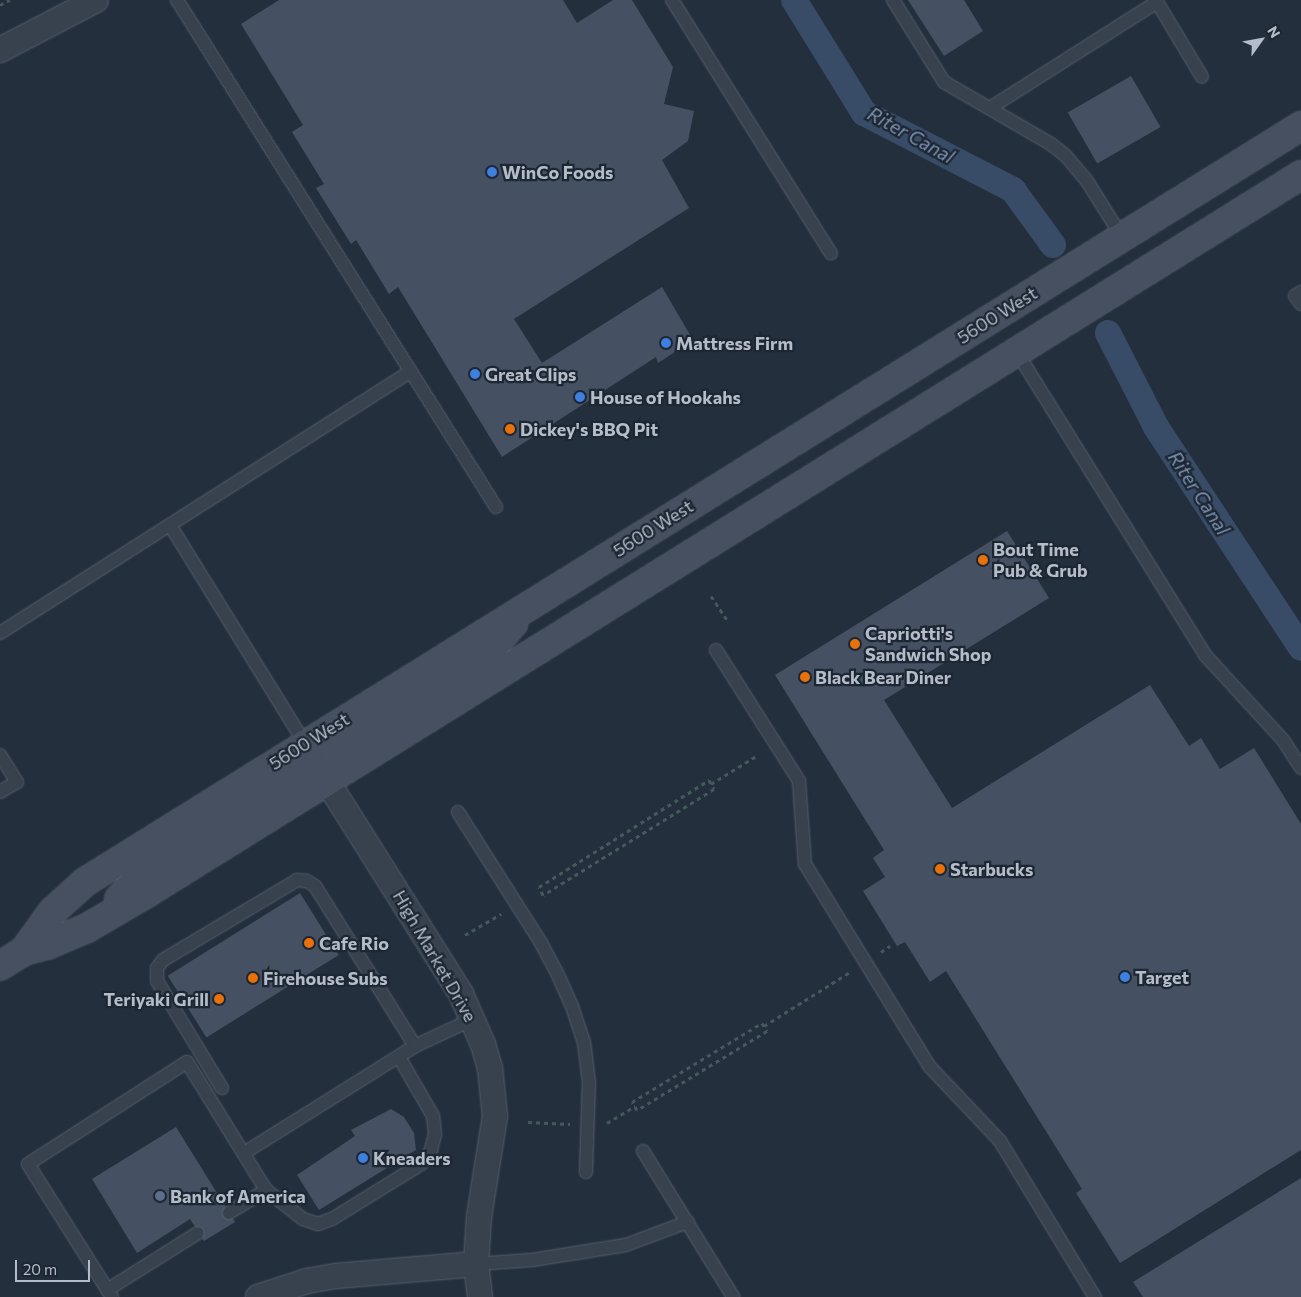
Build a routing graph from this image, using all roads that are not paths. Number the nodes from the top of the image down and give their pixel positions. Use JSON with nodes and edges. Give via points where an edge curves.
{"nodes":[{"id":1,"x":96,"y":0,"type":"edge"},
{"id":2,"x":177,"y":0,"type":"edge"},
{"id":3,"x":672,"y":0,"type":"edge"},
{"id":4,"x":893,"y":0,"type":"edge"},
{"id":5,"x":0,"y":50,"type":"edge"},
{"id":6,"x":1202,"y":77,"type":"dead end"},
{"id":7,"x":990,"y":108,"type":"junction"},
{"id":8,"x":1301,"y":126,"type":"edge"},
{"id":9,"x":1301,"y":175,"type":"edge"},
{"id":10,"x":1122,"y":238,"type":"junction"},
{"id":11,"x":832,"y":253,"type":"dead end"},
{"id":12,"x":1301,"y":292,"type":"edge"},
{"id":13,"x":1301,"y":304,"type":"edge"},
{"id":14,"x":1016,"y":351,"type":"junction"},
{"id":15,"x":411,"y":371,"type":"junction"},
{"id":16,"x":496,"y":507,"type":"dead end"},
{"id":17,"x":170,"y":525,"type":"junction"},
{"id":18,"x":521,"y":610,"type":"junction"},
{"id":19,"x":0,"y":634,"type":"edge"},
{"id":20,"x":716,"y":650,"type":"dead end"},
{"id":21,"x":305,"y":744,"type":"junction"},
{"id":22,"x":0,"y":755,"type":"edge"},
{"id":23,"x":1301,"y":768,"type":"edge"},
{"id":24,"x":327,"y":781,"type":"junction"},
{"id":25,"x":0,"y":792,"type":"edge"},
{"id":26,"x":458,"y":812,"type":"dead end"},
{"id":27,"x":104,"y":918,"type":"junction"},
{"id":28,"x":24,"y":951,"type":"junction"},
{"id":29,"x":0,"y":966,"type":"edge"},
{"id":30,"x":473,"y":1019,"type":"junction"},
{"id":31,"x":415,"y":1046,"type":"junction"},
{"id":32,"x":399,"y":1057,"type":"junction"},
{"id":33,"x":222,"y":1088,"type":"dead end"},
{"id":34,"x":643,"y":1151,"type":"dead end"},
{"id":35,"x":244,"y":1154,"type":"junction"},
{"id":36,"x":586,"y":1172,"type":"dead end"},
{"id":37,"x":266,"y":1190,"type":"junction"},
{"id":38,"x":229,"y":1213,"type":"dead end"},
{"id":39,"x":688,"y":1222,"type":"junction"},
{"id":40,"x":198,"y":1233,"type":"dead end"},
{"id":41,"x":476,"y":1264,"type":"junction"},
{"id":42,"x":110,"y":1293,"type":"edge"},
{"id":43,"x":258,"y":1297,"type":"edge"},
{"id":44,"x":480,"y":1297,"type":"edge"},
{"id":45,"x":733,"y":1297,"type":"edge"},
{"id":46,"x":1095,"y":1297,"type":"edge"}],
"edges":[{"from":1,"to":5,"type":"street"},
{"from":2,"to":15,"type":"lane"},
{"from":3,"to":11,"type":"lane"},
{"from":4,"to":7,"type":"lane","via":[[944,82]]},
{"from":6,"to":7,"type":"lane","via":[[1157,2]]},
{"from":7,"to":10,"type":"lane","via":[[1066,156],[1087,181]]},
{"from":8,"to":10,"type":"main road","name":"5600 West"},
{"from":9,"to":14,"type":"main road","name":"5600 West"},
{"from":10,"to":18,"type":"main road","name":"5600 West"},
{"from":12,"to":13,"type":"lane","via":[[1296,296]]},
{"from":14,"to":23,"type":"lane","via":[[1206,656],[1283,740]]},
{"from":14,"to":24,"type":"main road","name":"5600 West"},
{"from":15,"to":16,"type":"lane"},
{"from":15,"to":17,"type":"lane"},
{"from":17,"to":19,"type":"lane"},
{"from":17,"to":21,"type":"lane"},
{"from":18,"to":21,"type":"main road","name":"5600 West"},
{"from":18,"to":24,"type":"main road","via":[[499,642],[482,659],[340,748],[325,770]]},
{"from":20,"to":46,"type":"lane","via":[[799,781],[805,864],[930,1067],[1000,1141]]},
{"from":21,"to":27,"type":"main road","via":[[308,758],[301,770],[152,865]]},
{"from":21,"to":28,"type":"main road","name":"5600 West","via":[[85,882],[53,911]]},
{"from":22,"to":25,"type":"lane","via":[[17,782]]},
{"from":24,"to":27,"type":"main road","name":"5600 West"},
{"from":24,"to":30,"type":"street","name":"High Market Drive","via":[[451,977]]},
{"from":26,"to":36,"type":"lane","via":[[541,943],[572,1006],[584,1042],[589,1081]]},
{"from":27,"to":28,"type":"main road","name":"5600 West","via":[[70,937]]},
{"from":28,"to":29,"type":"main road","name":"5600 West"},
{"from":30,"to":31,"type":"lane"},
{"from":30,"to":41,"type":"street","name":"High Market Drive","via":[[490,1068],[495,1116],[479,1217]]},
{"from":31,"to":32,"type":"lane"},
{"from":31,"to":33,"type":"lane","via":[[315,886],[296,880],[163,960],[157,968],[157,981]]},
{"from":32,"to":35,"type":"lane"},
{"from":32,"to":37,"type":"lane","via":[[433,1116],[435,1134],[431,1150],[421,1164],[332,1219],[318,1224],[303,1220]]},
{"from":34,"to":39,"type":"lane"},
{"from":35,"to":37,"type":"lane"},
{"from":35,"to":42,"type":"lane","via":[[187,1062],[28,1164]]},
{"from":37,"to":38,"type":"lane"},
{"from":39,"to":41,"type":"lane","via":[[626,1246],[532,1260]]},
{"from":39,"to":45,"type":"lane"},
{"from":40,"to":42,"type":"lane"},
{"from":41,"to":43,"type":"street","via":[[336,1276],[300,1283]]},
{"from":41,"to":44,"type":"street","name":"High Market Drive"}]}
